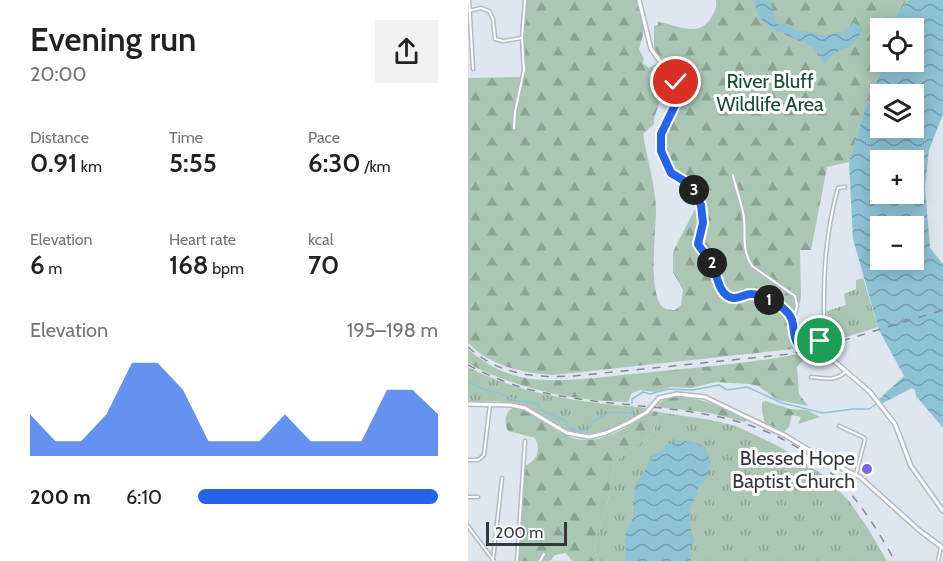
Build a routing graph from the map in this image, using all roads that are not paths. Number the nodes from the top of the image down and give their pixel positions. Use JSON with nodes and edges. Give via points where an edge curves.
{"nodes":[{"id":1,"x":469,"y":0,"type":"edge"},
{"id":2,"x":525,"y":0,"type":"edge"},
{"id":3,"x":639,"y":0,"type":"edge"},
{"id":4,"x":469,"y":11,"type":"edge"},
{"id":5,"x":522,"y":36,"type":"junction"},
{"id":6,"x":473,"y":69,"type":"dead end"},
{"id":7,"x":514,"y":128,"type":"dead end"},
{"id":8,"x":734,"y":175,"type":"dead end"},
{"id":9,"x":845,"y":187,"type":"dead end"},
{"id":10,"x":794,"y":321,"type":"junction"},
{"id":11,"x":825,"y":341,"type":"joint"},
{"id":12,"x":827,"y":349,"type":"dead end"},
{"id":13,"x":846,"y":371,"type":"junction"},
{"id":14,"x":811,"y":377,"type":"dead end"},
{"id":15,"x":468,"y":404,"type":"edge"},
{"id":16,"x":490,"y":404,"type":"junction"},
{"id":17,"x":839,"y":426,"type":"dead end"},
{"id":18,"x":525,"y":441,"type":"dead end"},
{"id":19,"x":468,"y":460,"type":"edge"},
{"id":20,"x":856,"y":474,"type":"junction"},
{"id":21,"x":502,"y":478,"type":"dead end"},
{"id":22,"x":468,"y":497,"type":"edge"},
{"id":23,"x":478,"y":497,"type":"dead end"},
{"id":24,"x":943,"y":511,"type":"edge"},
{"id":25,"x":468,"y":526,"type":"edge"},
{"id":26,"x":943,"y":542,"type":"edge"},
{"id":27,"x":942,"y":548,"type":"edge"},
{"id":28,"x":544,"y":554,"type":"dead end"},
{"id":29,"x":494,"y":561,"type":"edge"},
{"id":30,"x":517,"y":561,"type":"edge"},
{"id":31,"x":540,"y":561,"type":"edge"},
{"id":32,"x":938,"y":561,"type":"edge"}],
"edges":[{"from":1,"to":4,"type":"street"},
{"from":2,"to":5,"type":"street"},
{"from":3,"to":10,"type":"street","via":[[651,49],[676,82],[677,101],[661,134],[661,151],[671,173],[691,185],[701,205],[701,249],[729,297],[752,294],[776,302]]},
{"from":4,"to":5,"type":"street","via":[[489,11],[495,39]]},
{"from":4,"to":6,"type":"street"},
{"from":5,"to":7,"type":"street","via":[[524,70]]},
{"from":8,"to":10,"type":"street","via":[[745,221],[743,243],[747,259],[795,297]]},
{"from":9,"to":11,"type":"street","via":[[838,188],[827,234]]},
{"from":10,"to":11,"type":"street","via":[[795,339],[800,345]]},
{"from":12,"to":13,"type":"street"},
{"from":13,"to":14,"type":"street","via":[[835,379]]},
{"from":13,"to":24,"type":"street","via":[[870,392],[895,424],[910,466]]},
{"from":15,"to":16,"type":"street"},
{"from":16,"to":19,"type":"street","via":[[484,455]]},
{"from":16,"to":20,"type":"street","via":[[525,408],[567,432],[590,437],[628,423],[659,398],[697,396],[786,436]]},
{"from":17,"to":20,"type":"street","via":[[865,439]]},
{"from":18,"to":30,"type":"street"},
{"from":20,"to":27,"type":"street"},
{"from":21,"to":29,"type":"street"},
{"from":22,"to":23,"type":"street"},
{"from":25,"to":29,"type":"street"},
{"from":26,"to":27,"type":"street"},
{"from":27,"to":32,"type":"street"},
{"from":28,"to":31,"type":"street"}]}
